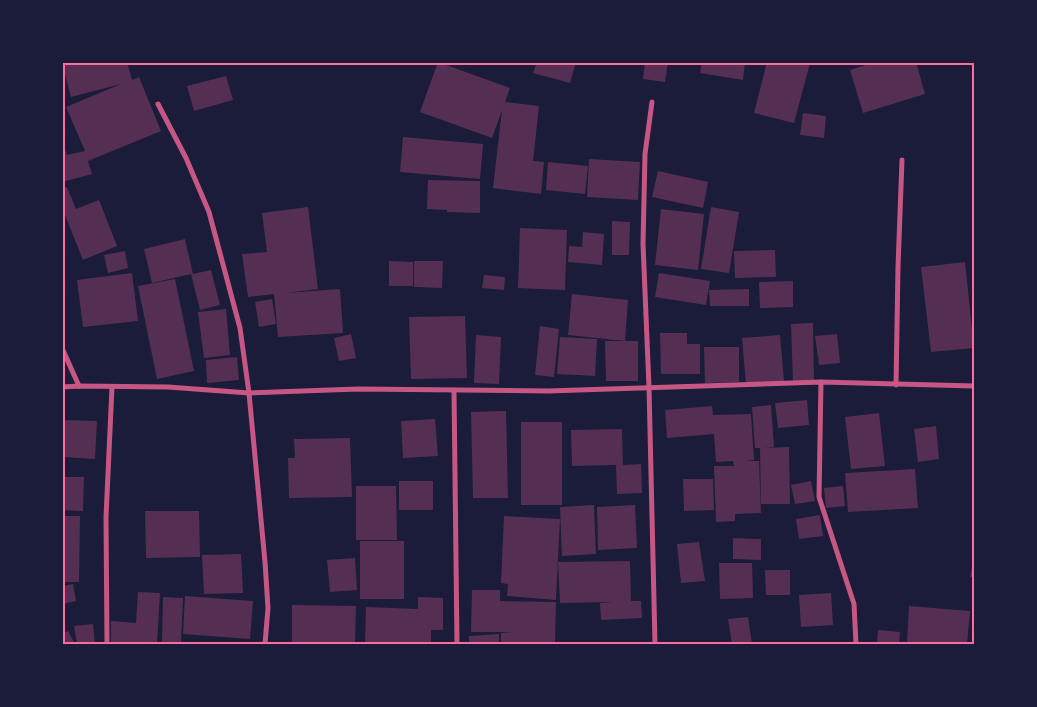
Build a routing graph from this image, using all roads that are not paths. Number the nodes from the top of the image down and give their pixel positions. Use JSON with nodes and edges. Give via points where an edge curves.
{"nodes":[{"id":1,"x":652,"y":102,"type":"dead end"},
{"id":2,"x":158,"y":104,"type":"dead end"},
{"id":3,"x":902,"y":160,"type":"dead end"},
{"id":4,"x":62,"y":348,"type":"edge"},
{"id":5,"x":821,"y":382,"type":"junction"},
{"id":6,"x":896,"y":385,"type":"junction"},
{"id":7,"x":79,"y":386,"type":"junction"},
{"id":8,"x":974,"y":386,"type":"edge"},
{"id":9,"x":62,"y":387,"type":"edge"},
{"id":10,"x":112,"y":387,"type":"junction"},
{"id":11,"x":649,"y":387,"type":"junction"},
{"id":12,"x":454,"y":390,"type":"junction"},
{"id":13,"x":249,"y":393,"type":"junction"},
{"id":14,"x":106,"y":644,"type":"edge"},
{"id":15,"x":265,"y":644,"type":"edge"},
{"id":16,"x":457,"y":644,"type":"edge"},
{"id":17,"x":655,"y":644,"type":"edge"},
{"id":18,"x":856,"y":644,"type":"edge"}],
"edges":[{"from":1,"to":11,"type":"street","via":[[645,154],[644,244]]},
{"from":2,"to":13,"type":"street","via":[[209,212],[240,328]]},
{"from":3,"to":6,"type":"street"},
{"from":4,"to":7,"type":"street"},
{"from":5,"to":6,"type":"street"},
{"from":5,"to":11,"type":"street"},
{"from":5,"to":18,"type":"street","via":[[819,497],[854,604]]},
{"from":6,"to":8,"type":"street"},
{"from":7,"to":9,"type":"street"},
{"from":7,"to":10,"type":"street"},
{"from":10,"to":13,"type":"street"},
{"from":10,"to":14,"type":"street","via":[[106,517]]},
{"from":11,"to":12,"type":"street"},
{"from":11,"to":17,"type":"street"},
{"from":12,"to":13,"type":"street"},
{"from":12,"to":16,"type":"street"},
{"from":13,"to":15,"type":"street","via":[[267,599]]}]}
